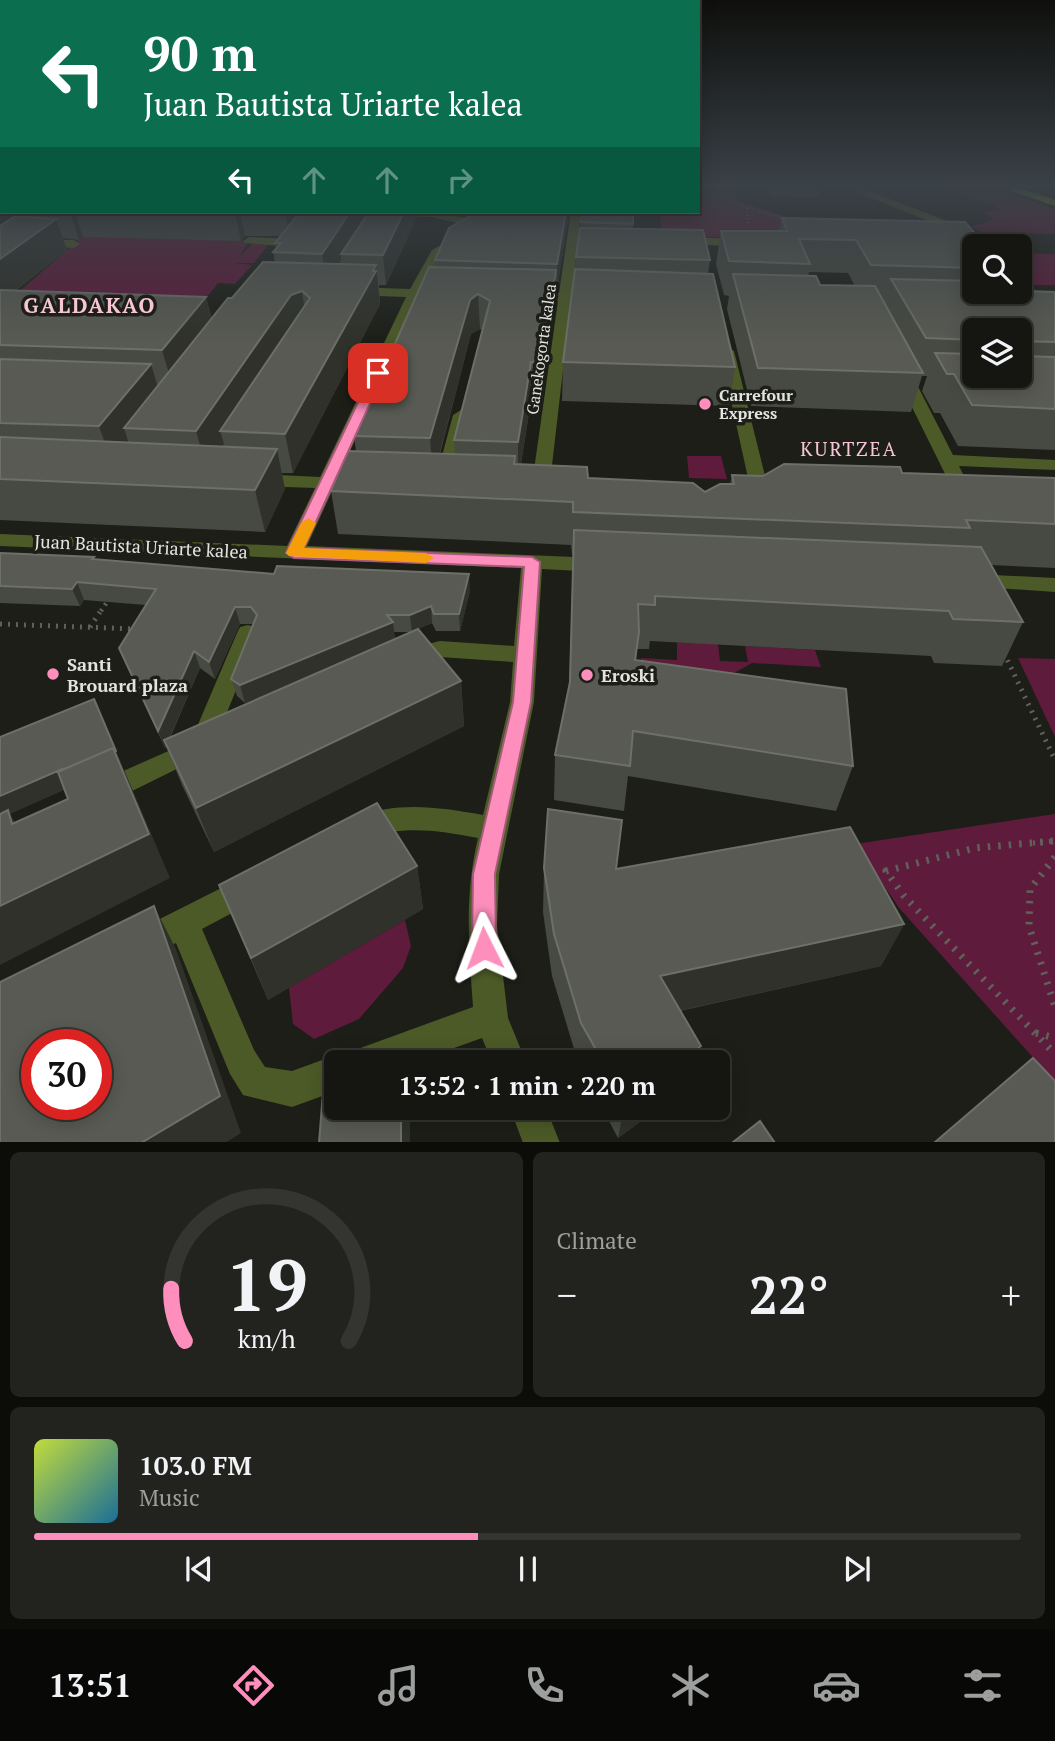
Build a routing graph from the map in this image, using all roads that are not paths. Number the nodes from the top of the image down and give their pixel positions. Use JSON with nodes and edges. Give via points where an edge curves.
{"nodes":[{"id":1,"x":296,"y":238,"type":"edge"},
{"id":2,"x":463,"y":238,"type":"edge"},
{"id":3,"x":573,"y":238,"type":"edge"},
{"id":4,"x":27,"y":241,"type":"edge"},
{"id":5,"x":249,"y":241,"type":"dead end"},
{"id":6,"x":762,"y":243,"type":"edge"},
{"id":7,"x":74,"y":244,"type":"dead end"},
{"id":8,"x":702,"y":247,"type":"edge"},
{"id":9,"x":946,"y":248,"type":"edge"},
{"id":10,"x":962,"y":251,"type":"edge"},
{"id":11,"x":571,"y":254,"type":"junction"},
{"id":12,"x":620,"y":255,"type":"edge"},
{"id":13,"x":331,"y":291,"type":"edge"},
{"id":14,"x":415,"y":293,"type":"junction"},
{"id":15,"x":452,"y":294,"type":"edge"},
{"id":16,"x":518,"y":296,"type":"edge"},
{"id":17,"x":567,"y":298,"type":"junction"},
{"id":18,"x":618,"y":299,"type":"edge"},
{"id":19,"x":725,"y":341,"type":"edge"},
{"id":20,"x":896,"y":359,"type":"edge"},
{"id":21,"x":465,"y":401,"type":"edge"},
{"id":22,"x":946,"y":460,"type":"junction"},
{"id":23,"x":1055,"y":465,"type":"edge"},
{"id":24,"x":238,"y":480,"type":"edge"},
{"id":25,"x":328,"y":483,"type":"junction"},
{"id":26,"x":380,"y":485,"type":"edge"},
{"id":27,"x":444,"y":488,"type":"edge"},
{"id":28,"x":565,"y":492,"type":"edge"},
{"id":29,"x":734,"y":495,"type":"edge"},
{"id":30,"x":945,"y":502,"type":"edge"},
{"id":31,"x":0,"y":540,"type":"edge"},
{"id":32,"x":294,"y":553,"type":"junction"},
{"id":33,"x":532,"y":562,"type":"junction"},
{"id":34,"x":627,"y":566,"type":"edge"},
{"id":35,"x":952,"y":580,"type":"edge"},
{"id":36,"x":1055,"y":585,"type":"edge"},
{"id":37,"x":247,"y":634,"type":"edge"},
{"id":38,"x":527,"y":655,"type":"junction"},
{"id":39,"x":390,"y":664,"type":"edge"},
{"id":40,"x":239,"y":731,"type":"edge"},
{"id":41,"x":201,"y":748,"type":"junction"},
{"id":42,"x":75,"y":805,"type":"edge"},
{"id":43,"x":494,"y":829,"type":"junction"},
{"id":44,"x":344,"y":837,"type":"edge"},
{"id":45,"x":273,"y":875,"type":"edge"},
{"id":46,"x":183,"y":922,"type":"junction"},
{"id":47,"x":122,"y":955,"type":"edge"},
{"id":48,"x":491,"y":1018,"type":"junction"},
{"id":49,"x":401,"y":1050,"type":"edge"},
{"id":50,"x":504,"y":1050,"type":"edge"},
{"id":51,"x":324,"y":1077,"type":"edge"},
{"id":52,"x":533,"y":1120,"type":"edge"},
{"id":53,"x":542,"y":1142,"type":"edge"}],
"edges":[{"from":1,"to":5,"type":"street","via":[[289,248]]},
{"from":2,"to":14,"type":"street","via":[[436,253]]},
{"from":3,"to":11,"type":"street","name":"Ganekogorta kalea"},
{"from":4,"to":7,"type":"street"},
{"from":6,"to":8,"type":"street","via":[[668,244]]},
{"from":9,"to":10,"type":"street"},
{"from":11,"to":12,"type":"street"},
{"from":11,"to":17,"type":"street","name":"Ganekogorta kalea"},
{"from":13,"to":14,"type":"street"},
{"from":14,"to":15,"type":"street"},
{"from":14,"to":25,"type":"street"},
{"from":16,"to":17,"type":"street"},
{"from":17,"to":18,"type":"street"},
{"from":17,"to":28,"type":"street","name":"Ganekogorta kalea","via":[[533,491]]},
{"from":19,"to":29,"type":"street","via":[[768,496]]},
{"from":20,"to":22,"type":"street","via":[[915,384]]},
{"from":21,"to":27,"type":"street"},
{"from":22,"to":23,"type":"street"},
{"from":22,"to":30,"type":"street","via":[[972,498]]},
{"from":24,"to":25,"type":"street"},
{"from":25,"to":26,"type":"street"},
{"from":25,"to":32,"type":"street"},
{"from":31,"to":32,"type":"street","name":"Juan Bautista Uriarte kalea"},
{"from":32,"to":33,"type":"street","name":"Juan Bautista Uriarte kalea"},
{"from":33,"to":34,"type":"street","name":"Juan Bautista Uriarte kalea"},
{"from":33,"to":38,"type":"street"},
{"from":35,"to":36,"type":"street"},
{"from":37,"to":41,"type":"street"},
{"from":38,"to":39,"type":"street","via":[[440,649]]},
{"from":38,"to":43,"type":"street","via":[[522,702]]},
{"from":40,"to":41,"type":"street"},
{"from":41,"to":42,"type":"street"},
{"from":43,"to":44,"type":"street","via":[[439,819],[379,819]]},
{"from":43,"to":48,"type":"street","via":[[484,874],[482,925]]},
{"from":45,"to":46,"type":"street"},
{"from":46,"to":47,"type":"street"},
{"from":46,"to":51,"type":"street","via":[[255,1083],[292,1089]]},
{"from":48,"to":49,"type":"street"},
{"from":48,"to":50,"type":"street"},
{"from":52,"to":53,"type":"street"}]}
